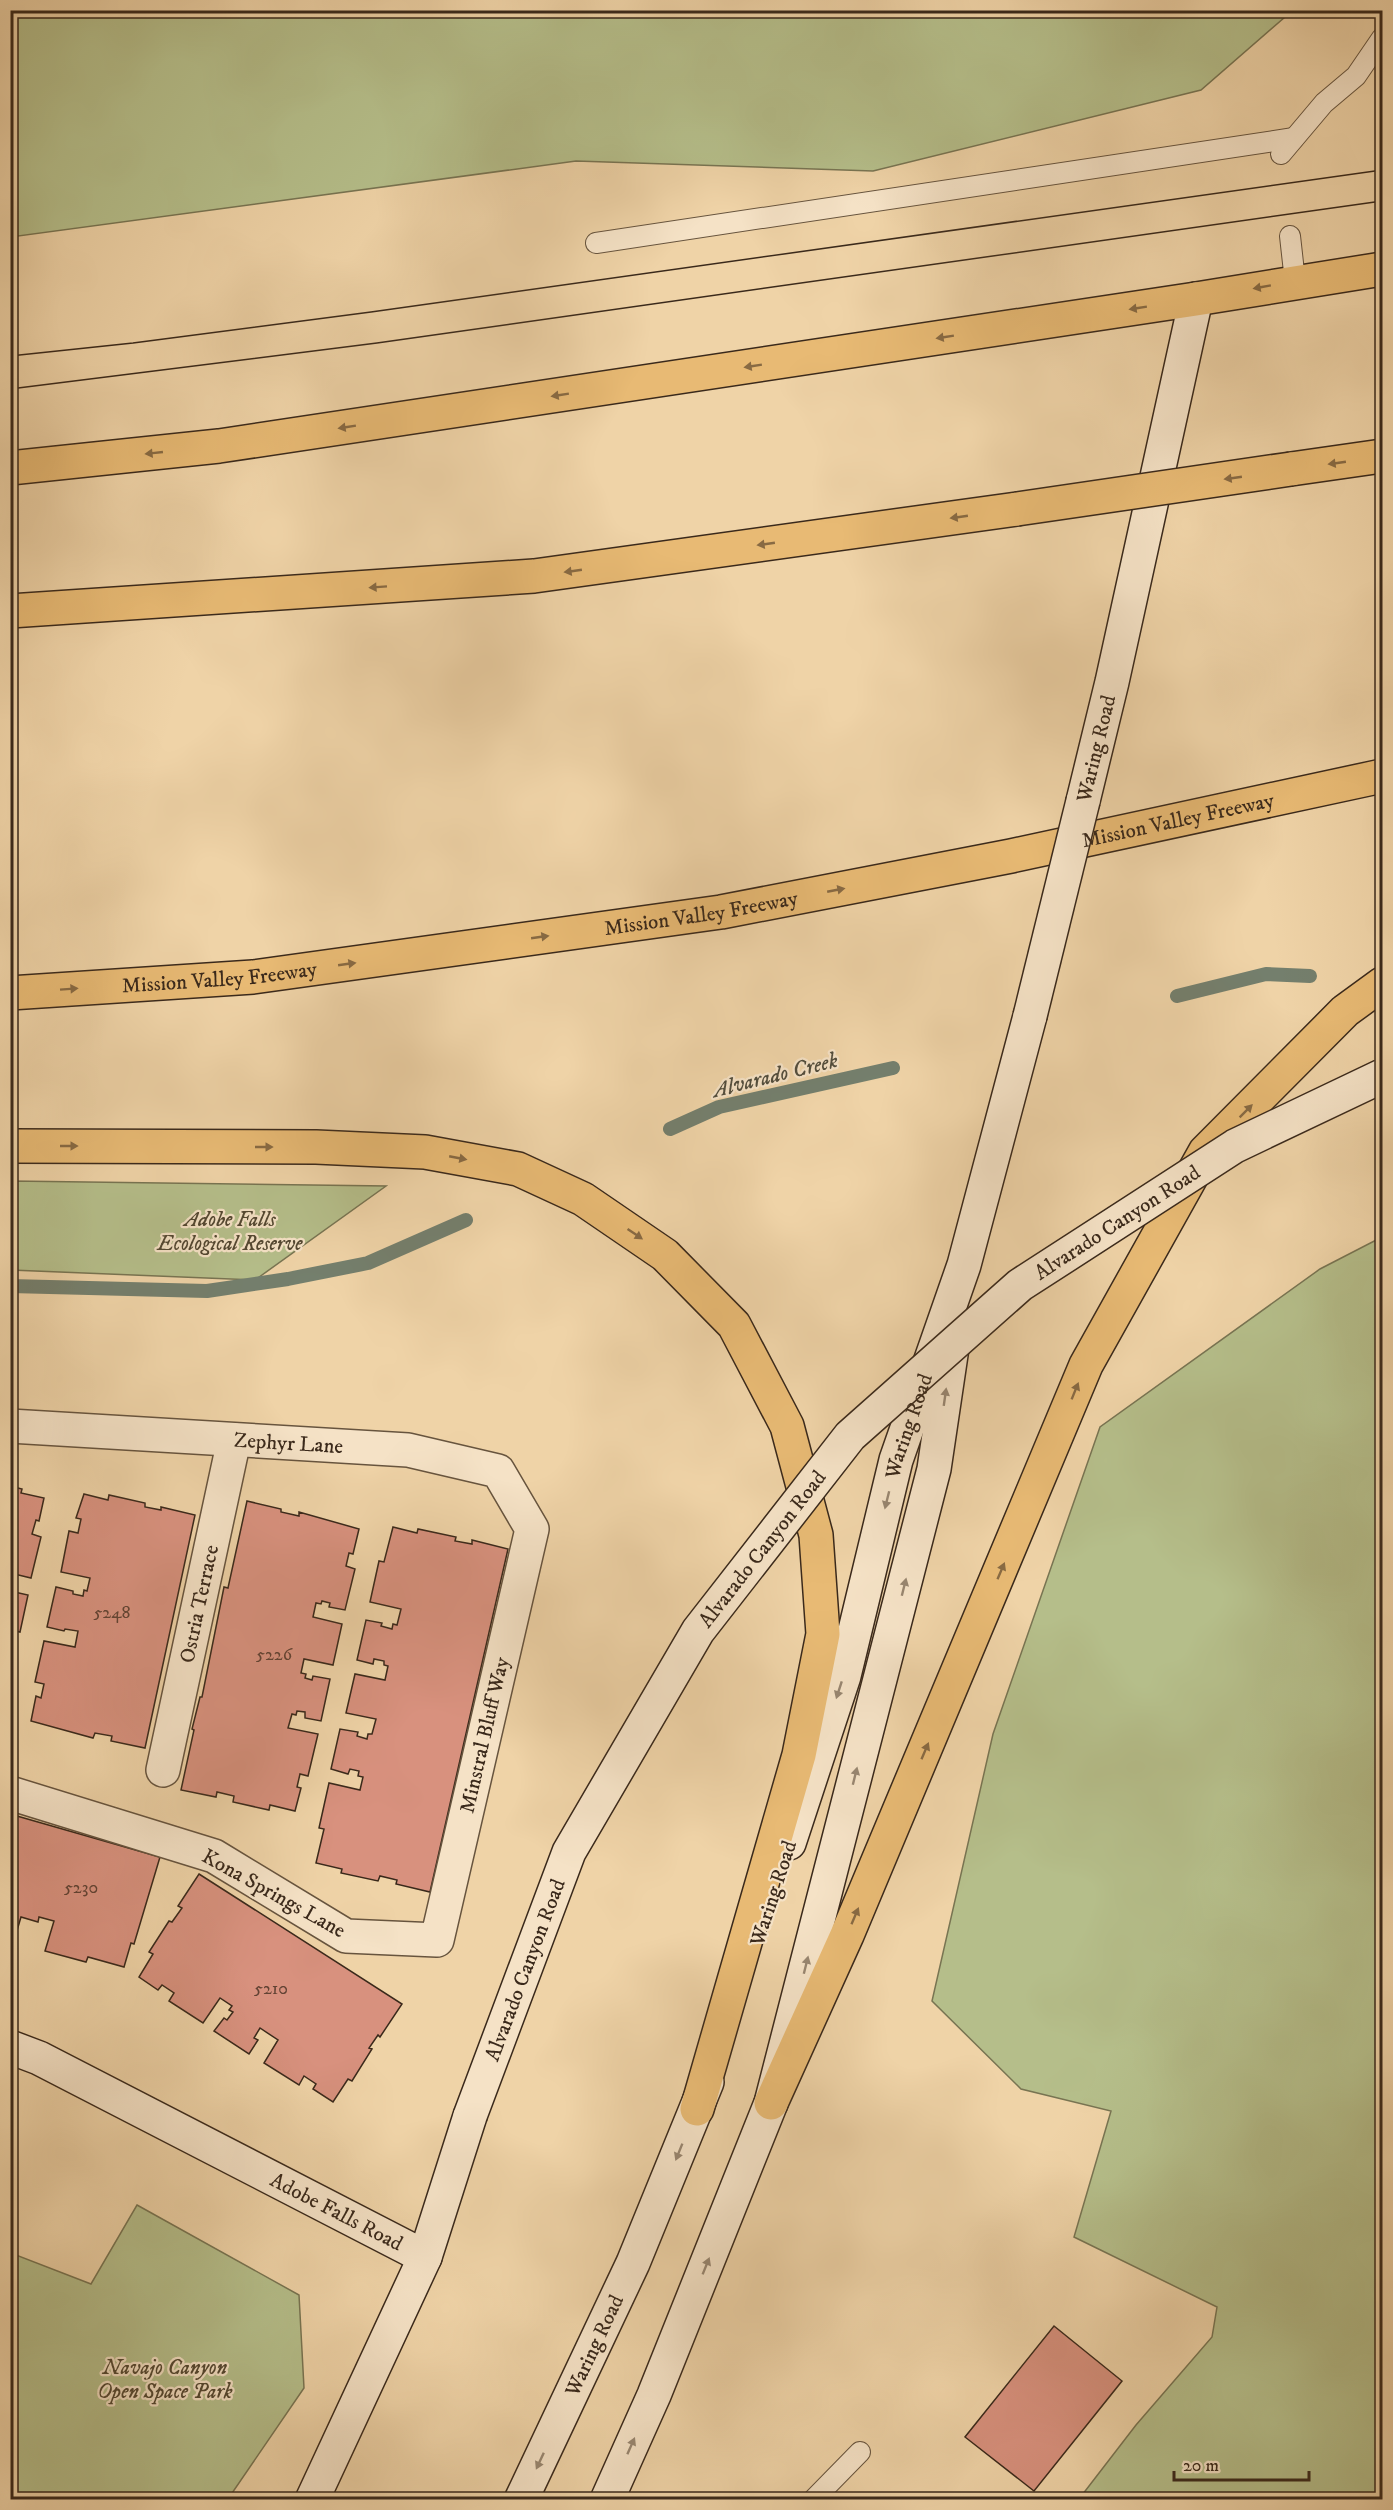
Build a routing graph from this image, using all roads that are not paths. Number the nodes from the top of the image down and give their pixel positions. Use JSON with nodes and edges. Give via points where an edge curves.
{"nodes":[{"id":1,"x":1383,"y":38,"type":"edge"},
{"id":2,"x":1293,"y":138,"type":"junction"},
{"id":3,"x":1281,"y":154,"type":"dead end"},
{"id":4,"x":1290,"y":236,"type":"dead end"},
{"id":5,"x":597,"y":243,"type":"dead end"},
{"id":6,"x":1383,"y":268,"type":"edge"},
{"id":7,"x":1295,"y":281,"type":"junction"},
{"id":8,"x":1196,"y":299,"type":"junction"},
{"id":9,"x":1383,"y":456,"type":"edge"},
{"id":10,"x":10,"y":468,"type":"edge"},
{"id":11,"x":10,"y":611,"type":"edge"},
{"id":12,"x":1383,"y":776,"type":"edge"},
{"id":13,"x":1383,"y":984,"type":"edge"},
{"id":14,"x":10,"y":993,"type":"edge"},
{"id":15,"x":1383,"y":1076,"type":"edge"},
{"id":16,"x":10,"y":1146,"type":"edge"},
{"id":17,"x":964,"y":1266,"type":"junction"},
{"id":18,"x":10,"y":1426,"type":"edge"},
{"id":19,"x":234,"y":1440,"type":"junction"},
{"id":20,"x":532,"y":1529,"type":"joint"},
{"id":21,"x":163,"y":1770,"type":"dead end"},
{"id":22,"x":10,"y":1793,"type":"edge"},
{"id":23,"x":437,"y":1941,"type":"joint"},
{"id":24,"x":10,"y":2047,"type":"edge"},
{"id":25,"x":771,"y":2103,"type":"junction"},
{"id":26,"x":697,"y":2109,"type":"junction"},
{"id":27,"x":425,"y":2257,"type":"junction"},
{"id":28,"x":860,"y":2452,"type":"dead end"},
{"id":29,"x":312,"y":2499,"type":"edge"},
{"id":30,"x":521,"y":2499,"type":"edge"},
{"id":31,"x":607,"y":2499,"type":"edge"},
{"id":32,"x":813,"y":2499,"type":"edge"}],
"edges":[{"from":1,"to":2,"type":"lane","via":[[1356,76],[1324,103]]},
{"from":2,"to":3,"type":"lane"},
{"from":2,"to":5,"type":"lane"},
{"from":4,"to":7,"type":"lane"},
{"from":6,"to":7,"type":"highway"},
{"from":7,"to":8,"type":"highway","one_way":true},
{"from":8,"to":10,"type":"highway","one_way":true,"via":[[219,446]]},
{"from":8,"to":17,"type":"street","name":"Waring Road","bridge":true,"via":[[1112,682]]},
{"from":9,"to":11,"type":"highway","one_way":true,"bridge":true,"via":[[534,576]]},
{"from":14,"to":12,"type":"highway","name":"Mission Valley Freeway","one_way":true,"via":[[253,977],[721,912],[1011,856]]},
{"from":25,"to":13,"type":"highway","one_way":true,"via":[[847,1935],[1086,1365],[1124,1294],[1205,1152],[1345,1011]]},
{"from":15,"to":27,"type":"street","name":"Alvarado Canyon Road","bridge":true,"via":[[1235,1146],[1020,1285],[850,1436],[698,1631],[569,1852],[470,2116]]},
{"from":16,"to":26,"type":"highway","one_way":true,"via":[[425,1152],[518,1169],[583,1199],[665,1255],[734,1325],[787,1426],[816,1534],[823,1634],[800,1755]]},
{"from":25,"to":17,"type":"street","name":"Waring Road","one_way":true,"via":[[934,1469]]},
{"from":17,"to":26,"type":"street","name":"Waring Road","one_way":true,"via":[[896,1460],[844,1676],[738,2000]]},
{"from":18,"to":19,"type":"street","name":"Zephyr Lane"},
{"from":19,"to":20,"type":"street","name":"Zephyr Lane","via":[[408,1450],[498,1471]]},
{"from":19,"to":21,"type":"street","name":"Ostria Terrace"},
{"from":20,"to":23,"type":"street","name":"Minstral Bluff Way"},
{"from":22,"to":23,"type":"street","name":"Kona Springs Lane","via":[[214,1856],[346,1936]]},
{"from":24,"to":27,"type":"street","name":"Adobe Falls Road","via":[[39,2058]]},
{"from":31,"to":25,"type":"street","name":"Waring Road","one_way":true,"via":[[654,2395]]},
{"from":26,"to":30,"type":"street","name":"Waring Road","one_way":true,"via":[[633,2263]]},
{"from":27,"to":29,"type":"street","name":"Adobe Falls Road"},
{"from":28,"to":32,"type":"lane"}]}
